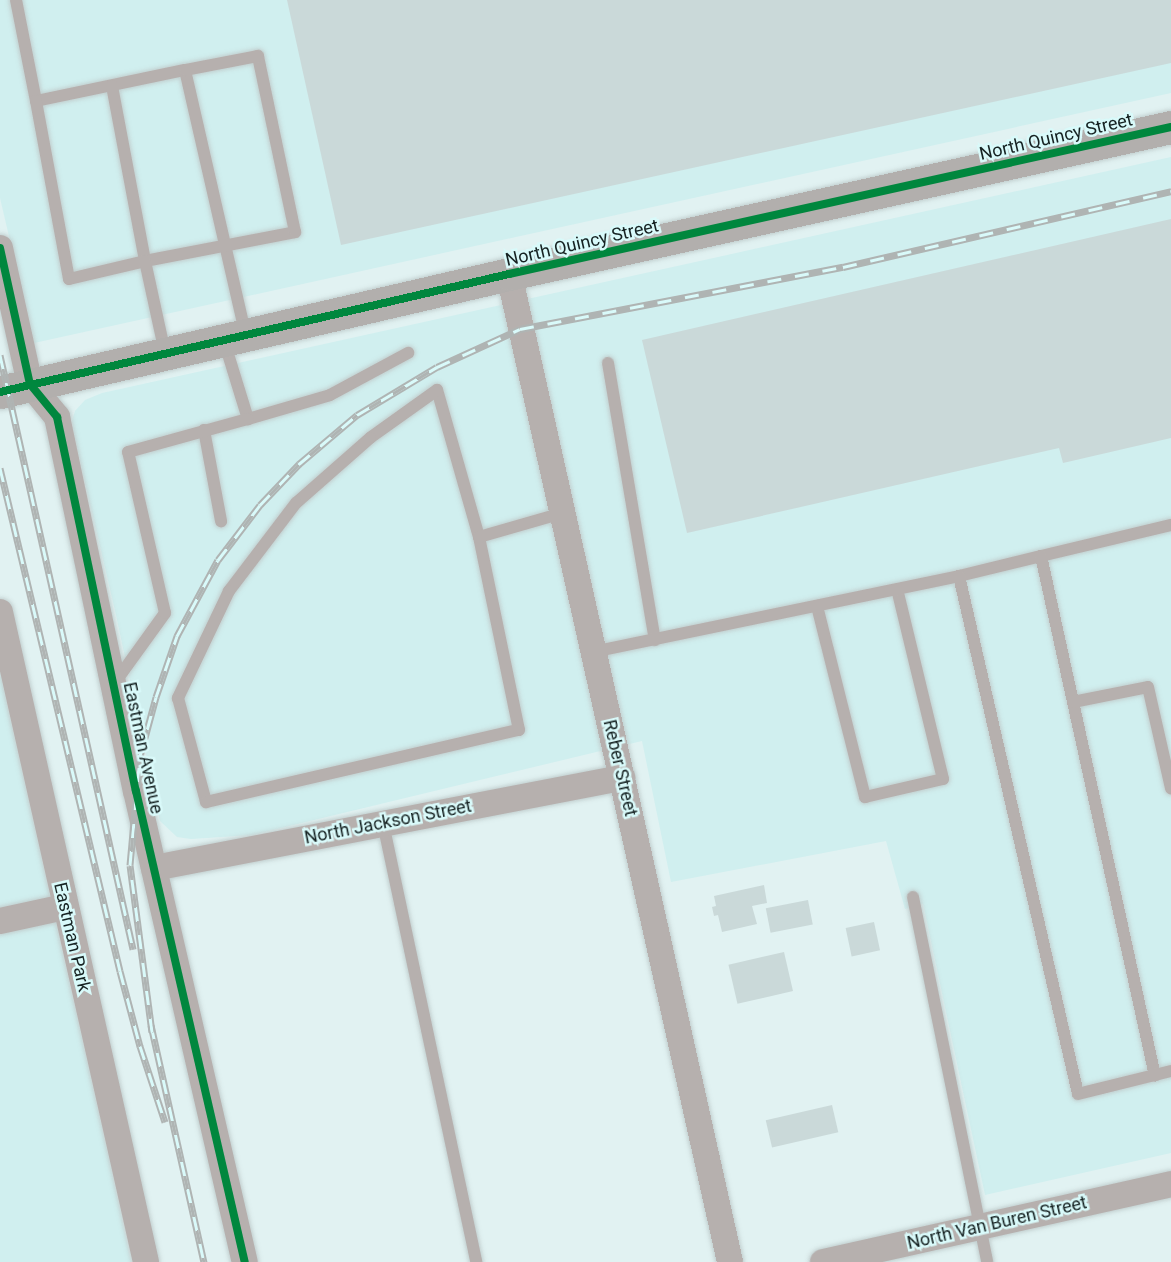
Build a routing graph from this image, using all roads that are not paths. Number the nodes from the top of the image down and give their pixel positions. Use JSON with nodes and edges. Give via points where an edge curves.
{"nodes":[{"id":1,"x":16,"y":0,"type":"edge"},
{"id":2,"x":185,"y":70,"type":"junction"},
{"id":3,"x":112,"y":86,"type":"junction"},
{"id":4,"x":36,"y":101,"type":"junction"},
{"id":5,"x":1171,"y":127,"type":"edge"},
{"id":6,"x":0,"y":248,"type":"edge"},
{"id":7,"x":224,"y":248,"type":"junction"},
{"id":8,"x":145,"y":261,"type":"junction"},
{"id":9,"x":509,"y":274,"type":"junction"},
{"id":10,"x":234,"y":337,"type":"junction"},
{"id":11,"x":165,"y":353,"type":"junction"},
{"id":12,"x":408,"y":354,"type":"dead end"},
{"id":13,"x":608,"y":363,"type":"dead end"},
{"id":14,"x":15,"y":388,"type":"edge"},
{"id":15,"x":248,"y":419,"type":"junction"},
{"id":16,"x":204,"y":430,"type":"junction"},
{"id":17,"x":562,"y":513,"type":"junction"},
{"id":18,"x":221,"y":521,"type":"dead end"},
{"id":19,"x":1171,"y":525,"type":"edge"},
{"id":20,"x":478,"y":537,"type":"junction"},
{"id":21,"x":1041,"y":556,"type":"junction"},
{"id":22,"x":959,"y":576,"type":"junction"},
{"id":23,"x":897,"y":589,"type":"junction"},
{"id":24,"x":816,"y":606,"type":"junction"},
{"id":25,"x":0,"y":612,"type":"edge"},
{"id":26,"x":655,"y":640,"type":"junction"},
{"id":27,"x":593,"y":652,"type":"junction"},
{"id":28,"x":113,"y":685,"type":"junction"},
{"id":29,"x":1073,"y":702,"type":"junction"},
{"id":30,"x":622,"y":778,"type":"junction"},
{"id":31,"x":1171,"y":788,"type":"edge"},
{"id":32,"x":383,"y":823,"type":"junction"},
{"id":33,"x":154,"y":868,"type":"junction"},
{"id":34,"x":913,"y":897,"type":"dead end"},
{"id":35,"x":64,"y":907,"type":"junction"},
{"id":36,"x":0,"y":921,"type":"edge"},
{"id":37,"x":1171,"y":1071,"type":"edge"},
{"id":38,"x":1155,"y":1076,"type":"junction"},
{"id":39,"x":1171,"y":1184,"type":"edge"},
{"id":40,"x":980,"y":1226,"type":"junction"},
{"id":41,"x":146,"y":1262,"type":"edge"},
{"id":42,"x":244,"y":1262,"type":"edge"},
{"id":43,"x":476,"y":1262,"type":"edge"},
{"id":44,"x":730,"y":1262,"type":"edge"},
{"id":45,"x":823,"y":1262,"type":"edge"},
{"id":46,"x":987,"y":1262,"type":"edge"}],
"edges":[{"from":1,"to":4,"type":"lane"},
{"from":2,"to":3,"type":"lane"},
{"from":2,"to":7,"type":"lane"},
{"from":2,"to":7,"type":"lane","via":[[258,56],[295,232]]},
{"from":3,"to":4,"type":"lane"},
{"from":3,"to":8,"type":"lane"},
{"from":4,"to":8,"type":"lane","via":[[69,279]]},
{"from":5,"to":9,"type":"street","name":"North Quincy Street"},
{"from":6,"to":14,"type":"street","name":"Eastman Avenue"},
{"from":7,"to":8,"type":"lane"},
{"from":7,"to":10,"type":"lane"},
{"from":8,"to":11,"type":"lane"},
{"from":9,"to":10,"type":"street","name":"North Quincy Street"},
{"from":9,"to":17,"type":"street","name":"Reber Street"},
{"from":10,"to":11,"type":"street","name":"North Quincy Street"},
{"from":10,"to":15,"type":"lane"},
{"from":11,"to":14,"type":"street","name":"North Quincy Street"},
{"from":12,"to":15,"type":"lane","via":[[330,395]]},
{"from":13,"to":26,"type":"lane"},
{"from":14,"to":28,"type":"street","name":"Eastman Avenue","via":[[57,417]]},
{"from":15,"to":16,"type":"lane"},
{"from":16,"to":18,"type":"lane"},
{"from":16,"to":28,"type":"lane","via":[[128,452],[165,613]]},
{"from":17,"to":20,"type":"lane"},
{"from":17,"to":27,"type":"street","name":"Reber Street"},
{"from":19,"to":21,"type":"lane"},
{"from":20,"to":20,"type":"lane","via":[[519,730],[206,802],[178,698],[229,591],[296,503],[370,438],[437,390]]},
{"from":21,"to":22,"type":"lane"},
{"from":21,"to":29,"type":"lane"},
{"from":22,"to":23,"type":"lane"},
{"from":22,"to":38,"type":"lane","via":[[1078,1094]]},
{"from":23,"to":24,"type":"lane"},
{"from":23,"to":24,"type":"lane","via":[[943,779],[865,797]]},
{"from":24,"to":26,"type":"lane"},
{"from":25,"to":35,"type":"street","name":"Eastman Park"},
{"from":26,"to":27,"type":"lane"},
{"from":27,"to":30,"type":"street","name":"Reber Street"},
{"from":28,"to":33,"type":"street","name":"Eastman Avenue"},
{"from":29,"to":31,"type":"lane","via":[[1148,687]]},
{"from":29,"to":38,"type":"lane"},
{"from":30,"to":32,"type":"street","name":"North Jackson Street"},
{"from":30,"to":44,"type":"street","name":"Reber Street"},
{"from":32,"to":33,"type":"street","name":"North Jackson Street"},
{"from":32,"to":43,"type":"lane"},
{"from":33,"to":42,"type":"street","name":"Eastman Avenue"},
{"from":34,"to":40,"type":"lane"},
{"from":35,"to":36,"type":"street"},
{"from":35,"to":41,"type":"street","name":"Eastman Park"},
{"from":37,"to":38,"type":"lane"},
{"from":39,"to":40,"type":"street","name":"North Van Buren Street"},
{"from":40,"to":45,"type":"street","name":"North Van Buren Street"},
{"from":40,"to":46,"type":"lane"}]}
